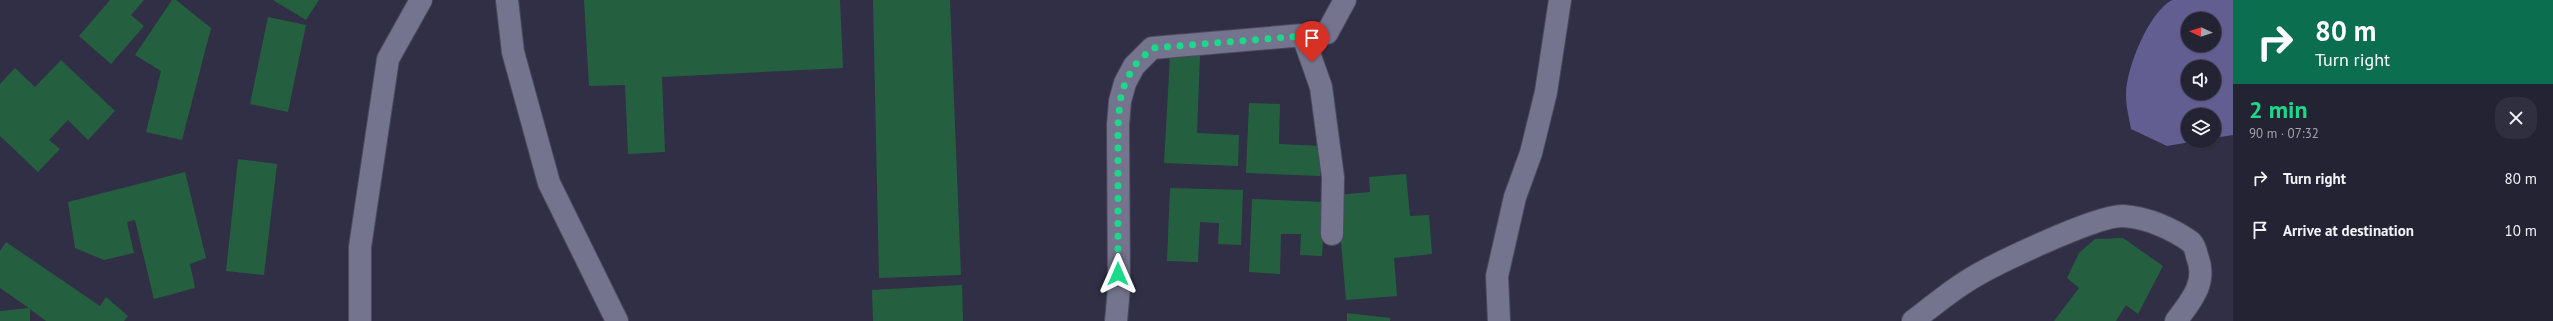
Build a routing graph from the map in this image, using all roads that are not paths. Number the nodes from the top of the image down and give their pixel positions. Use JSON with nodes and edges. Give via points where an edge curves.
{"nodes":[{"id":1,"x":421,"y":0,"type":"edge"},
{"id":2,"x":506,"y":0,"type":"edge"},
{"id":3,"x":1345,"y":0,"type":"edge"},
{"id":4,"x":1560,"y":0,"type":"edge"},
{"id":5,"x":1303,"y":36,"type":"junction"},
{"id":6,"x":1332,"y":234,"type":"dead end"},
{"id":7,"x":360,"y":321,"type":"edge"},
{"id":8,"x":617,"y":321,"type":"edge"},
{"id":9,"x":1116,"y":321,"type":"edge"},
{"id":10,"x":1499,"y":321,"type":"edge"},
{"id":11,"x":1913,"y":321,"type":"edge"},
{"id":12,"x":2176,"y":321,"type":"edge"}],
"edges":[{"from":1,"to":7,"type":"street","via":[[388,59],[360,247]]},
{"from":2,"to":8,"type":"street","via":[[513,52],[549,183]]},
{"from":3,"to":5,"type":"street","via":[[1327,33]]},
{"from":4,"to":10,"type":"street","via":[[1546,92],[1531,153],[1515,197],[1497,276]]},
{"from":5,"to":6,"type":"street","via":[[1321,88],[1333,177]]},
{"from":5,"to":9,"type":"street","via":[[1152,48],[1134,66],[1125,83],[1118,125],[1119,288]]},
{"from":11,"to":12,"type":"street","via":[[1965,282],[2044,243],[2100,221],[2123,216],[2152,223],[2174,232],[2193,244],[2200,264],[2200,284]]}]}
